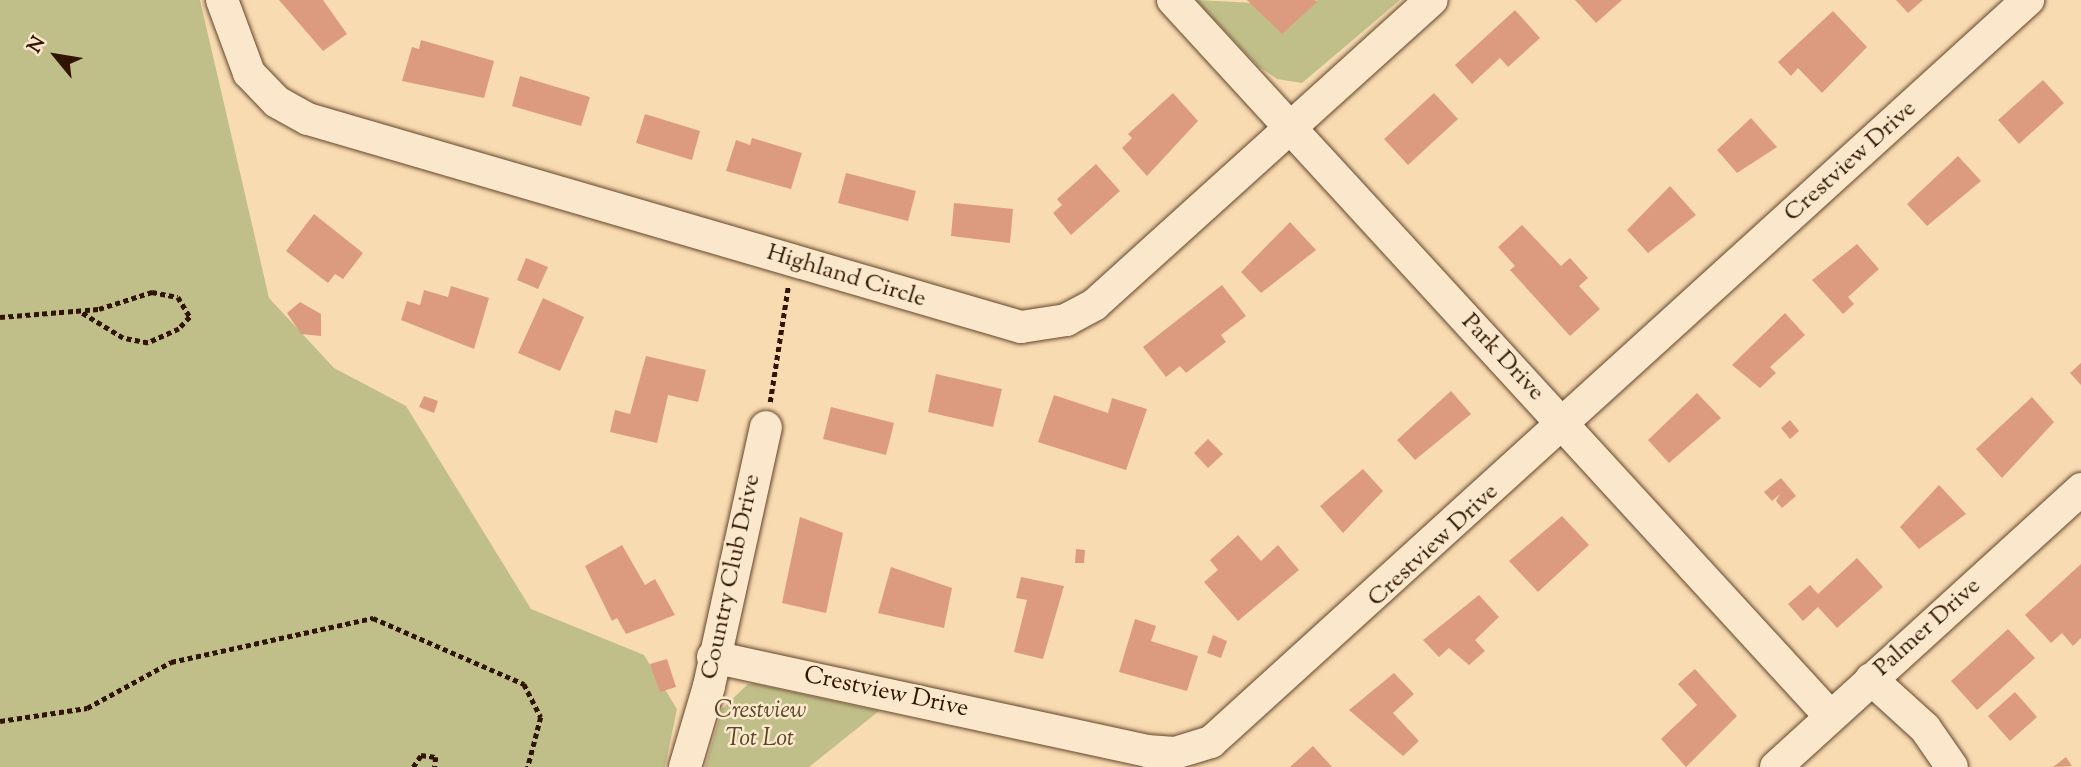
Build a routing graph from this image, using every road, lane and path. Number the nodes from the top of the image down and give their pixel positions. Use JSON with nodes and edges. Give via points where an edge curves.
{"nodes":[{"id":1,"x":222,"y":0,"type":"edge"},
{"id":2,"x":1173,"y":0,"type":"edge"},
{"id":3,"x":1432,"y":0,"type":"edge"},
{"id":4,"x":2028,"y":0,"type":"edge"},
{"id":5,"x":1292,"y":129,"type":"junction"},
{"id":6,"x":792,"y":260,"type":"junction"},
{"id":7,"x":80,"y":312,"type":"junction"},
{"id":8,"x":0,"y":317,"type":"edge"},
{"id":9,"x":1564,"y":426,"type":"junction"},
{"id":10,"x":766,"y":428,"type":"joint"},
{"id":11,"x":2081,"y":489,"type":"edge"},
{"id":12,"x":713,"y":657,"type":"junction"},
{"id":13,"x":1871,"y":680,"type":"junction"},
{"id":14,"x":1830,"y":716,"type":"junction"},
{"id":15,"x":0,"y":721,"type":"edge"},
{"id":16,"x":413,"y":767,"type":"edge"},
{"id":17,"x":435,"y":767,"type":"edge"},
{"id":18,"x":528,"y":767,"type":"edge"},
{"id":19,"x":685,"y":767,"type":"edge"},
{"id":20,"x":1776,"y":767,"type":"edge"},
{"id":21,"x":1952,"y":767,"type":"edge"}],
"edges":[{"from":1,"to":6,"type":"street","name":"Highland Circle","via":[[249,73],[277,102],[308,119]]},
{"from":2,"to":5,"type":"street","name":"Park Drive"},
{"from":3,"to":5,"type":"street","name":"Highland Circle"},
{"from":4,"to":9,"type":"street","name":"Crestview Drive"},
{"from":5,"to":6,"type":"street","name":"Highland Circle","via":[[1094,305],[1066,320],[1006,326]]},
{"from":5,"to":9,"type":"street","name":"Park Drive"},
{"from":6,"to":10,"type":"path"},
{"from":7,"to":7,"type":"path","via":[[152,292],[178,297],[190,317],[179,330],[149,342],[123,338]]},
{"from":7,"to":8,"type":"path"},
{"from":9,"to":12,"type":"street","name":"Crestview Drive","via":[[1227,732],[1199,748],[1147,751]]},
{"from":9,"to":14,"type":"street","name":"Park Drive"},
{"from":10,"to":12,"type":"street","name":"Country Club Drive"},
{"from":11,"to":13,"type":"street","name":"Palmer Drive"},
{"from":12,"to":19,"type":"street","name":"Country Club Drive"},
{"from":13,"to":14,"type":"street","name":"Palmer Drive"},
{"from":13,"to":21,"type":"street","via":[[1925,728]]},
{"from":14,"to":20,"type":"street","name":"Palmer Drive"},
{"from":15,"to":18,"type":"path","via":[[87,708],[171,662],[373,618],[524,684],[541,717]]},
{"from":16,"to":17,"type":"path","via":[[421,755],[436,757]]}]}
